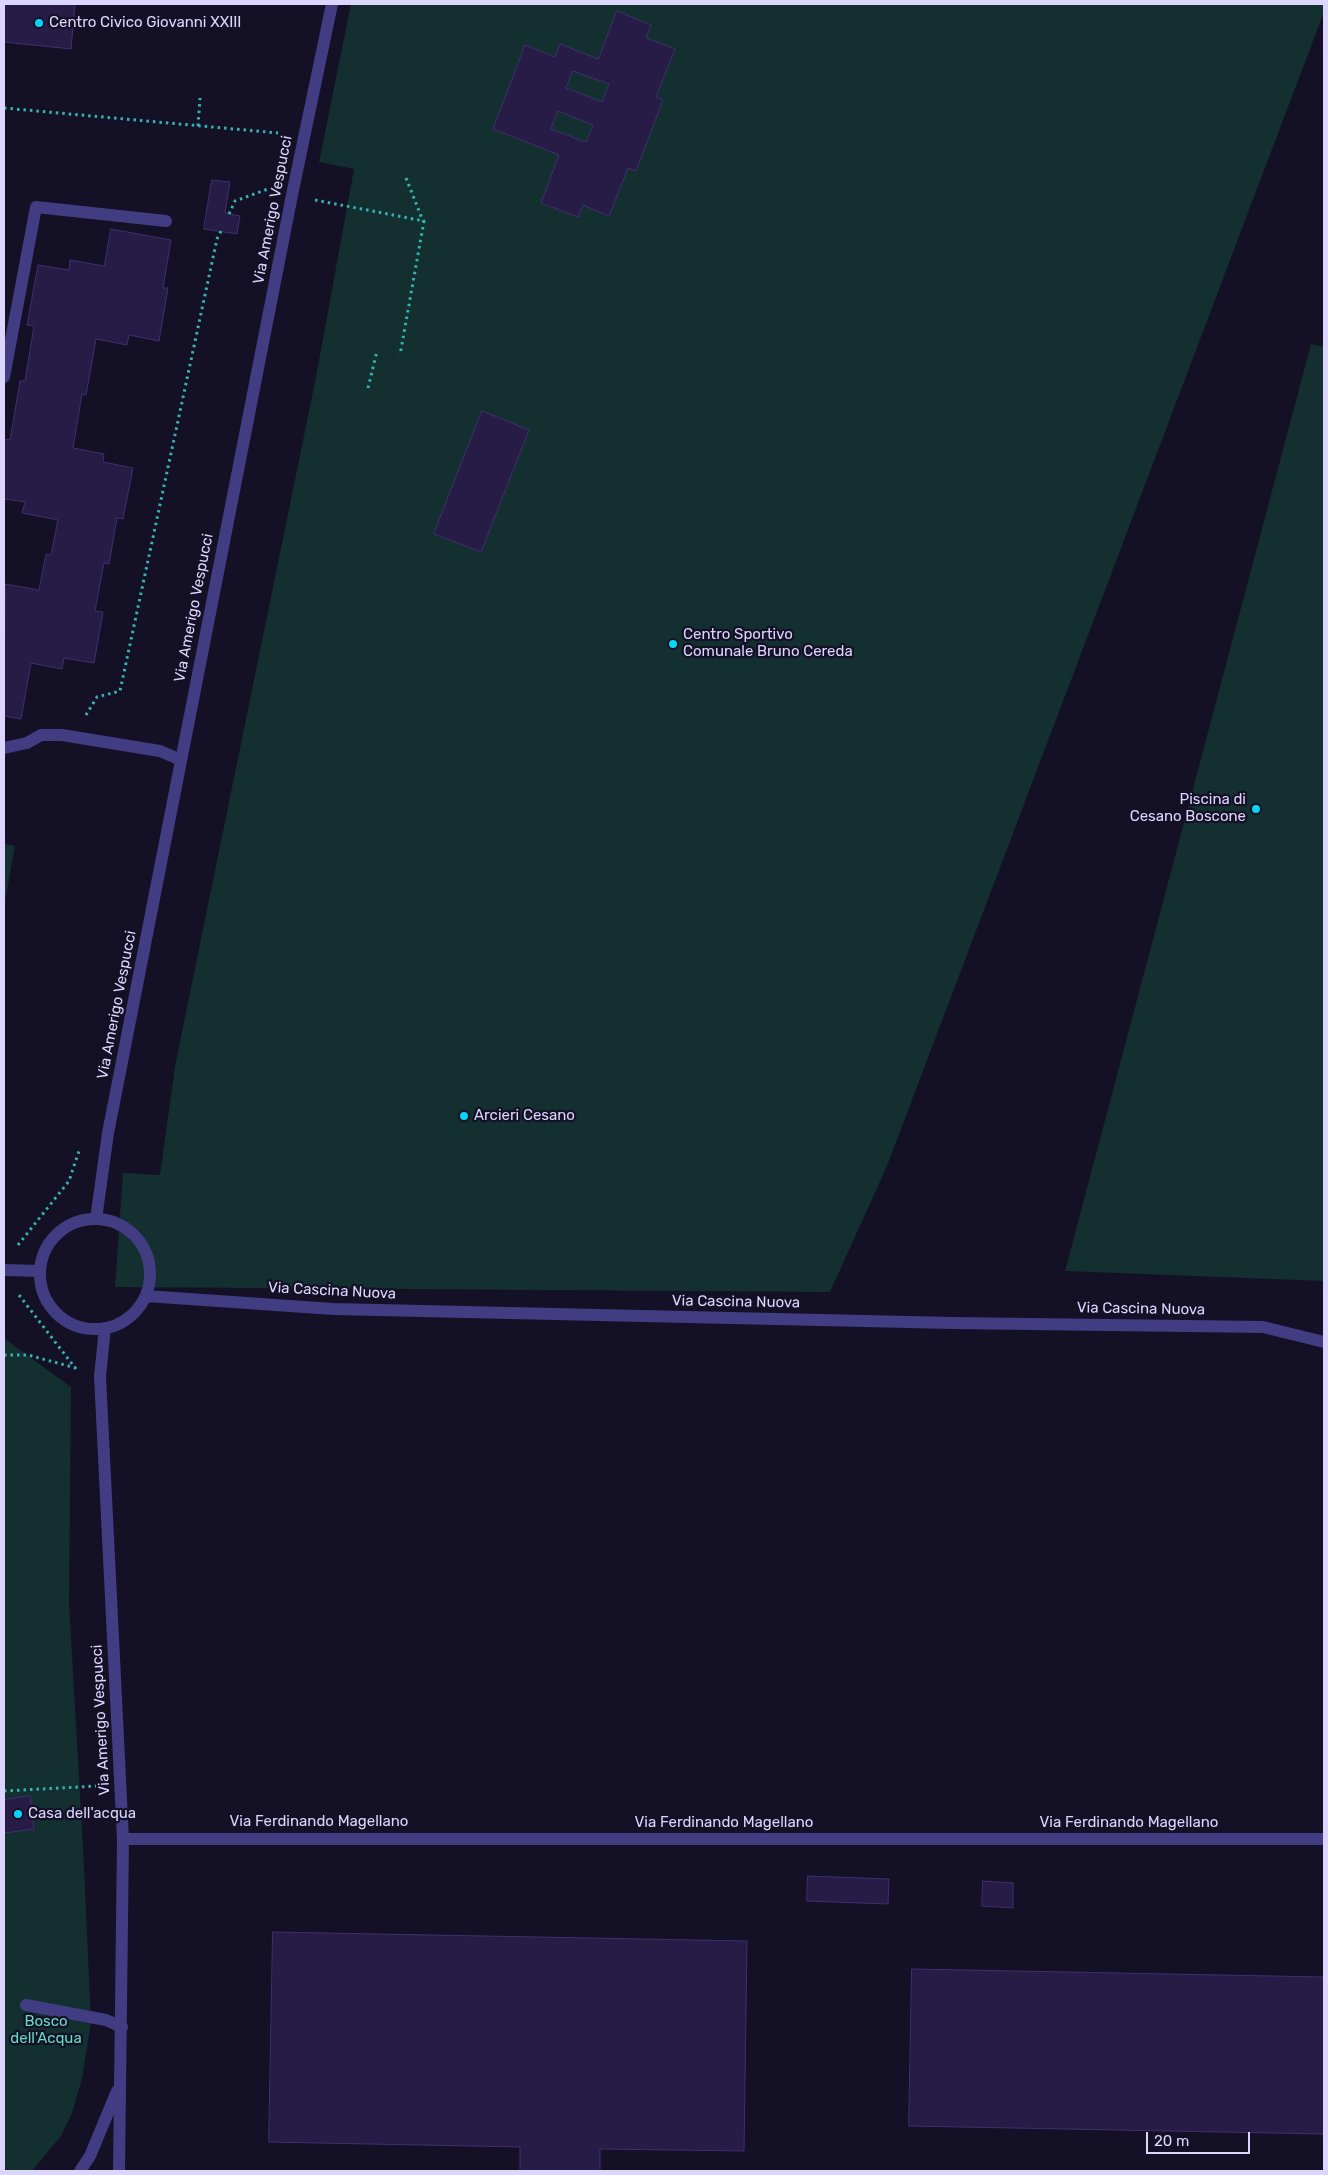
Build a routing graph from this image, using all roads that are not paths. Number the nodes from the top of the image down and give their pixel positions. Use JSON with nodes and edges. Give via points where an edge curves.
{"nodes":[{"id":1,"x":332,"y":4,"type":"edge"},
{"id":2,"x":166,"y":221,"type":"dead end"},
{"id":3,"x":4,"y":377,"type":"edge"},
{"id":4,"x":4,"y":748,"type":"edge"},
{"id":5,"x":181,"y":760,"type":"junction"},
{"id":6,"x":96,"y":1219,"type":"junction"},
{"id":7,"x":4,"y":1270,"type":"edge"},
{"id":8,"x":40,"y":1271,"type":"junction"},
{"id":9,"x":146,"y":1296,"type":"junction"},
{"id":10,"x":105,"y":1328,"type":"junction"},
{"id":11,"x":1324,"y":1342,"type":"edge"},
{"id":12,"x":123,"y":1839,"type":"junction"},
{"id":13,"x":1324,"y":1839,"type":"edge"},
{"id":14,"x":26,"y":2005,"type":"dead end"},
{"id":15,"x":122,"y":2027,"type":"junction"},
{"id":16,"x":119,"y":2084,"type":"junction"},
{"id":17,"x":80,"y":2171,"type":"edge"},
{"id":18,"x":119,"y":2171,"type":"edge"}],
"edges":[{"from":1,"to":5,"type":"street","name":"Via Amerigo Vespucci"},
{"from":2,"to":3,"type":"street","via":[[36,208]]},
{"from":4,"to":5,"type":"street","via":[[41,735],[62,735],[160,751]]},
{"from":5,"to":6,"type":"street","name":"Via Amerigo Vespucci","via":[[108,1133]]},
{"from":6,"to":8,"type":"street","via":[[79,1221],[64,1228],[52,1240]]},
{"from":6,"to":9,"type":"street","via":[[130,1231],[142,1244],[149,1261],[150,1279]]},
{"from":7,"to":8,"type":"street"},
{"from":8,"to":10,"type":"street","via":[[41,1288],[59,1316],[88,1329]]},
{"from":9,"to":10,"type":"street","via":[[136,1311],[122,1322]]},
{"from":9,"to":11,"type":"street","name":"Via Cascina Nuova","via":[[333,1309],[1264,1327]]},
{"from":10,"to":12,"type":"street","name":"Via Amerigo Vespucci","via":[[100,1376]]},
{"from":12,"to":13,"type":"street","name":"Via Ferdinando Magellano"},
{"from":12,"to":15,"type":"street","name":"Via Amerigo Vespucci"},
{"from":14,"to":15,"type":"street","via":[[106,2020]]},
{"from":15,"to":16,"type":"street","name":"Via Amerigo Vespucci"},
{"from":16,"to":17,"type":"street","via":[[90,2156]]},
{"from":16,"to":18,"type":"street","name":"Via Amerigo Vespucci"}]}
